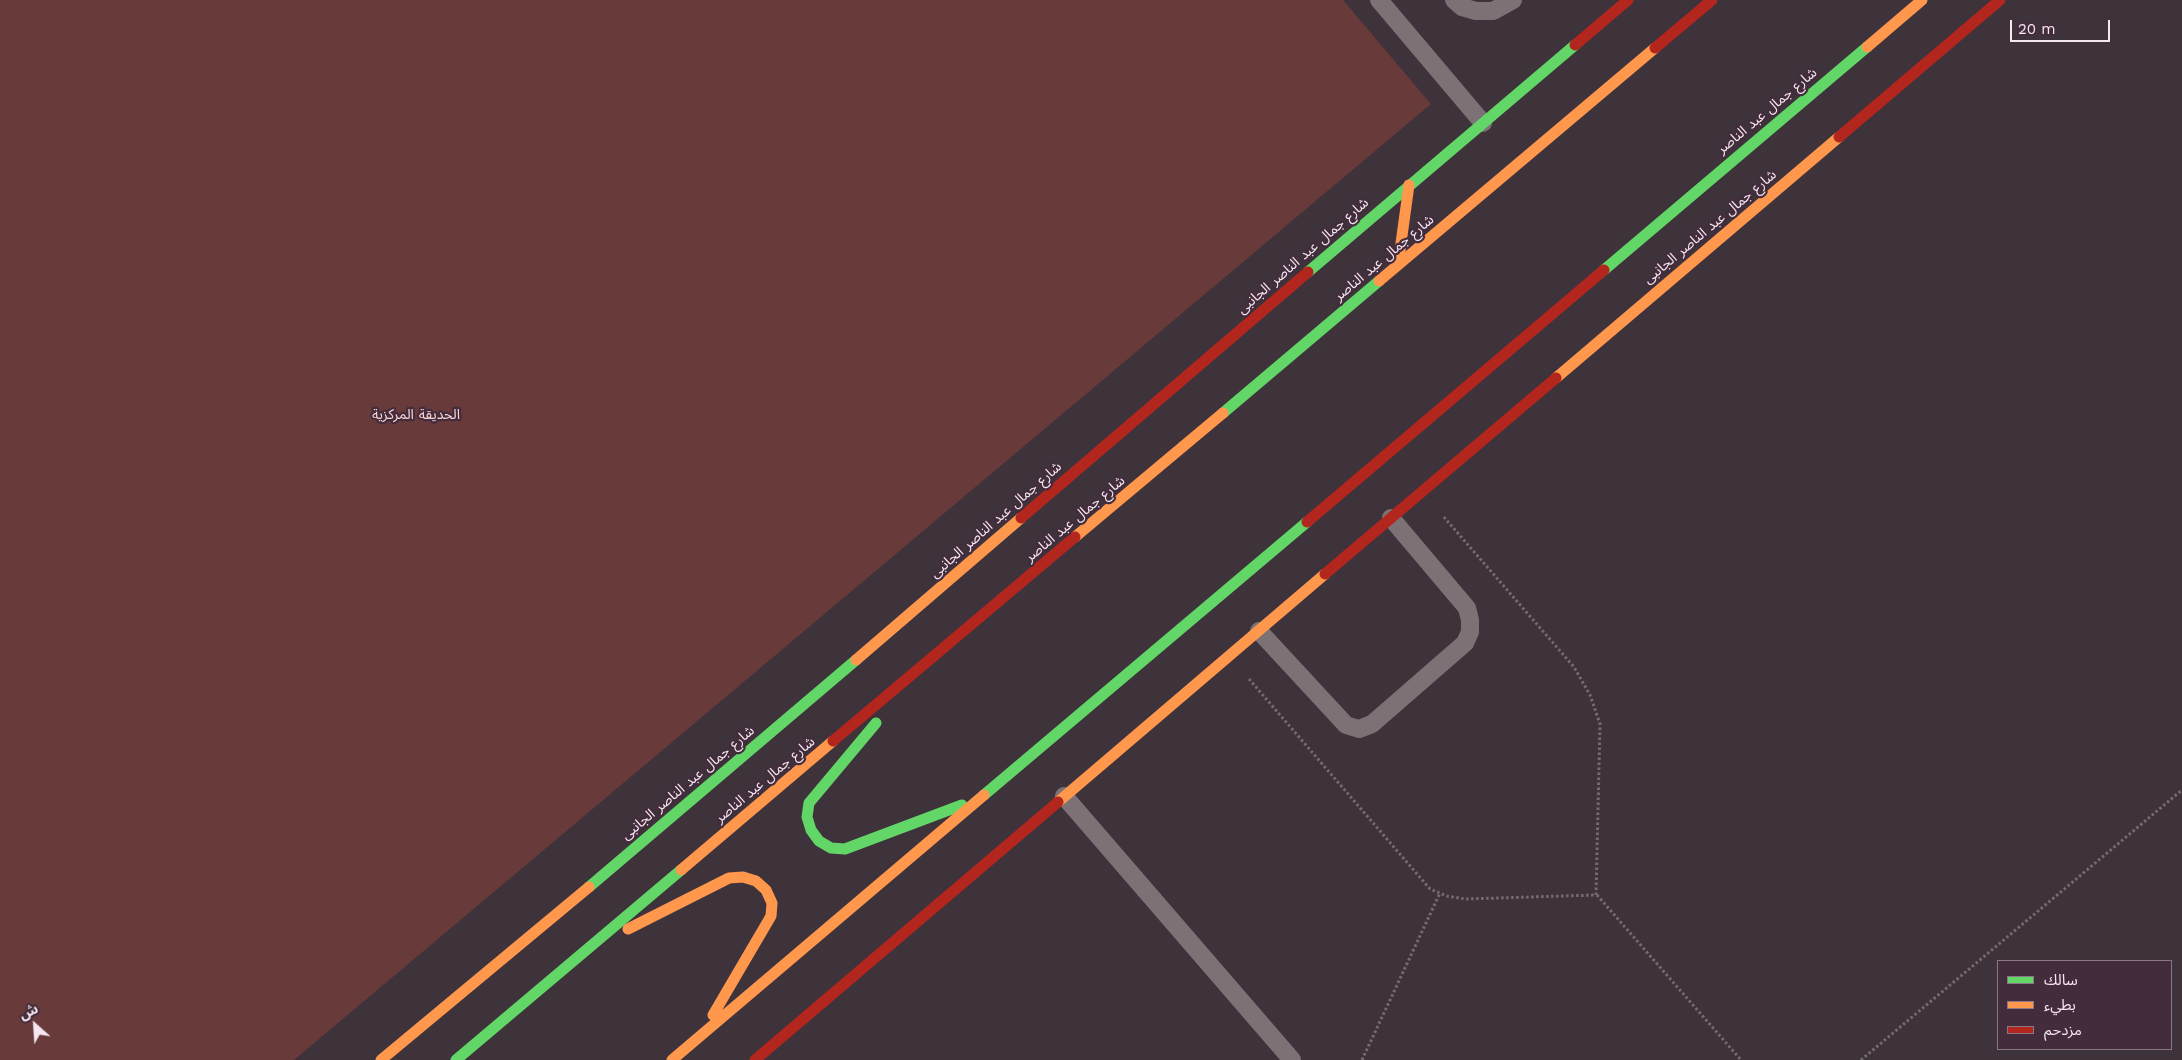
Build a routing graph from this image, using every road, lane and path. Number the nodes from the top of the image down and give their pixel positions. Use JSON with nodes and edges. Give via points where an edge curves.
{"nodes":[{"id":1,"x":1379,"y":0,"type":"edge"},
{"id":2,"x":1454,"y":0,"type":"edge"},
{"id":3,"x":1513,"y":0,"type":"edge"},
{"id":4,"x":1628,"y":0,"type":"edge"},
{"id":5,"x":1712,"y":0,"type":"edge"},
{"id":6,"x":1922,"y":0,"type":"edge"},
{"id":7,"x":2000,"y":0,"type":"edge"},
{"id":8,"x":1483,"y":123,"type":"junction"},
{"id":9,"x":1408,"y":185,"type":"junction"},
{"id":10,"x":1398,"y":266,"type":"junction"},
{"id":11,"x":1422,"y":492,"type":"junction"},
{"id":12,"x":1391,"y":518,"type":"junction"},
{"id":13,"x":1259,"y":631,"type":"junction"},
{"id":14,"x":1229,"y":656,"type":"junction"},
{"id":15,"x":924,"y":666,"type":"junction"},
{"id":16,"x":2182,"y":790,"type":"edge"},
{"id":17,"x":983,"y":796,"type":"junction"},
{"id":18,"x":1064,"y":796,"type":"junction"},
{"id":19,"x":1440,"y":893,"type":"junction"},
{"id":20,"x":1596,"y":895,"type":"junction"},
{"id":21,"x":585,"y":951,"type":"junction"},
{"id":22,"x":703,"y":1034,"type":"junction"},
{"id":23,"x":381,"y":1060,"type":"edge"},
{"id":24,"x":456,"y":1060,"type":"edge"},
{"id":25,"x":672,"y":1060,"type":"edge"},
{"id":26,"x":754,"y":1060,"type":"edge"},
{"id":27,"x":1292,"y":1060,"type":"edge"},
{"id":28,"x":1362,"y":1060,"type":"edge"},
{"id":29,"x":1741,"y":1060,"type":"edge"},
{"id":30,"x":1861,"y":1060,"type":"edge"}],
"edges":[{"from":1,"to":8,"type":"lane"},
{"from":2,"to":3,"type":"lane","via":[[1476,11],[1493,10]]},
{"from":4,"to":8,"type":"main road","name":"شارع جمال عبد الناصر الجانبى"},
{"from":5,"to":10,"type":"main road","name":"شارع جمال عبد الناصر"},
{"from":6,"to":17,"type":"main road","name":"شارع جمال عبد الناصر"},
{"from":7,"to":11,"type":"main road","name":"شارع جمال عبد الناصر الجانبى"},
{"from":8,"to":9,"type":"main road","name":"شارع جمال عبد الناصر الجانبى"},
{"from":9,"to":10,"type":"main road"},
{"from":9,"to":23,"type":"main road","name":"شارع جمال عبد الناصر الجانبى","via":[[724,774]]},
{"from":10,"to":15,"type":"main road","name":"شارع جمال عبد الناصر"},
{"from":11,"to":12,"type":"main road","name":"شارع جمال عبد الناصر الجانبى"},
{"from":11,"to":20,"type":"path","via":[[1574,667],[1590,695],[1600,724]]},
{"from":12,"to":13,"type":"main road","name":"شارع جمال عبد الناصر الجانبى"},
{"from":12,"to":13,"type":"lane","via":[[1467,608],[1470,632],[1465,644],[1372,724],[1359,729],[1346,725]]},
{"from":13,"to":14,"type":"main road","name":"شارع جمال عبد الناصر الجانبى"},
{"from":14,"to":18,"type":"main road","name":"شارع جمال عبد الناصر الجانبى"},
{"from":14,"to":19,"type":"path","via":[[1430,889]]},
{"from":15,"to":17,"type":"main road","via":[[809,803],[807,817],[811,830],[819,841],[831,848],[845,850]]},
{"from":15,"to":21,"type":"main road","name":"شارع جمال عبد الناصر"},
{"from":16,"to":30,"type":"path"},
{"from":17,"to":22,"type":"main road","name":"شارع جمال عبد الناصر"},
{"from":18,"to":26,"type":"main road","name":"شارع جمال عبد الناصر الجانبى"},
{"from":18,"to":27,"type":"lane"},
{"from":19,"to":20,"type":"path","via":[[1465,899]]},
{"from":19,"to":28,"type":"path"},
{"from":20,"to":29,"type":"path"},
{"from":21,"to":22,"type":"main road","via":[[729,878],[743,876],[756,881],[766,890],[772,903],[771,916]]},
{"from":21,"to":24,"type":"main road","name":"شارع جمال عبد الناصر"},
{"from":22,"to":25,"type":"main road","name":"شارع جمال عبد الناصر"}]}
